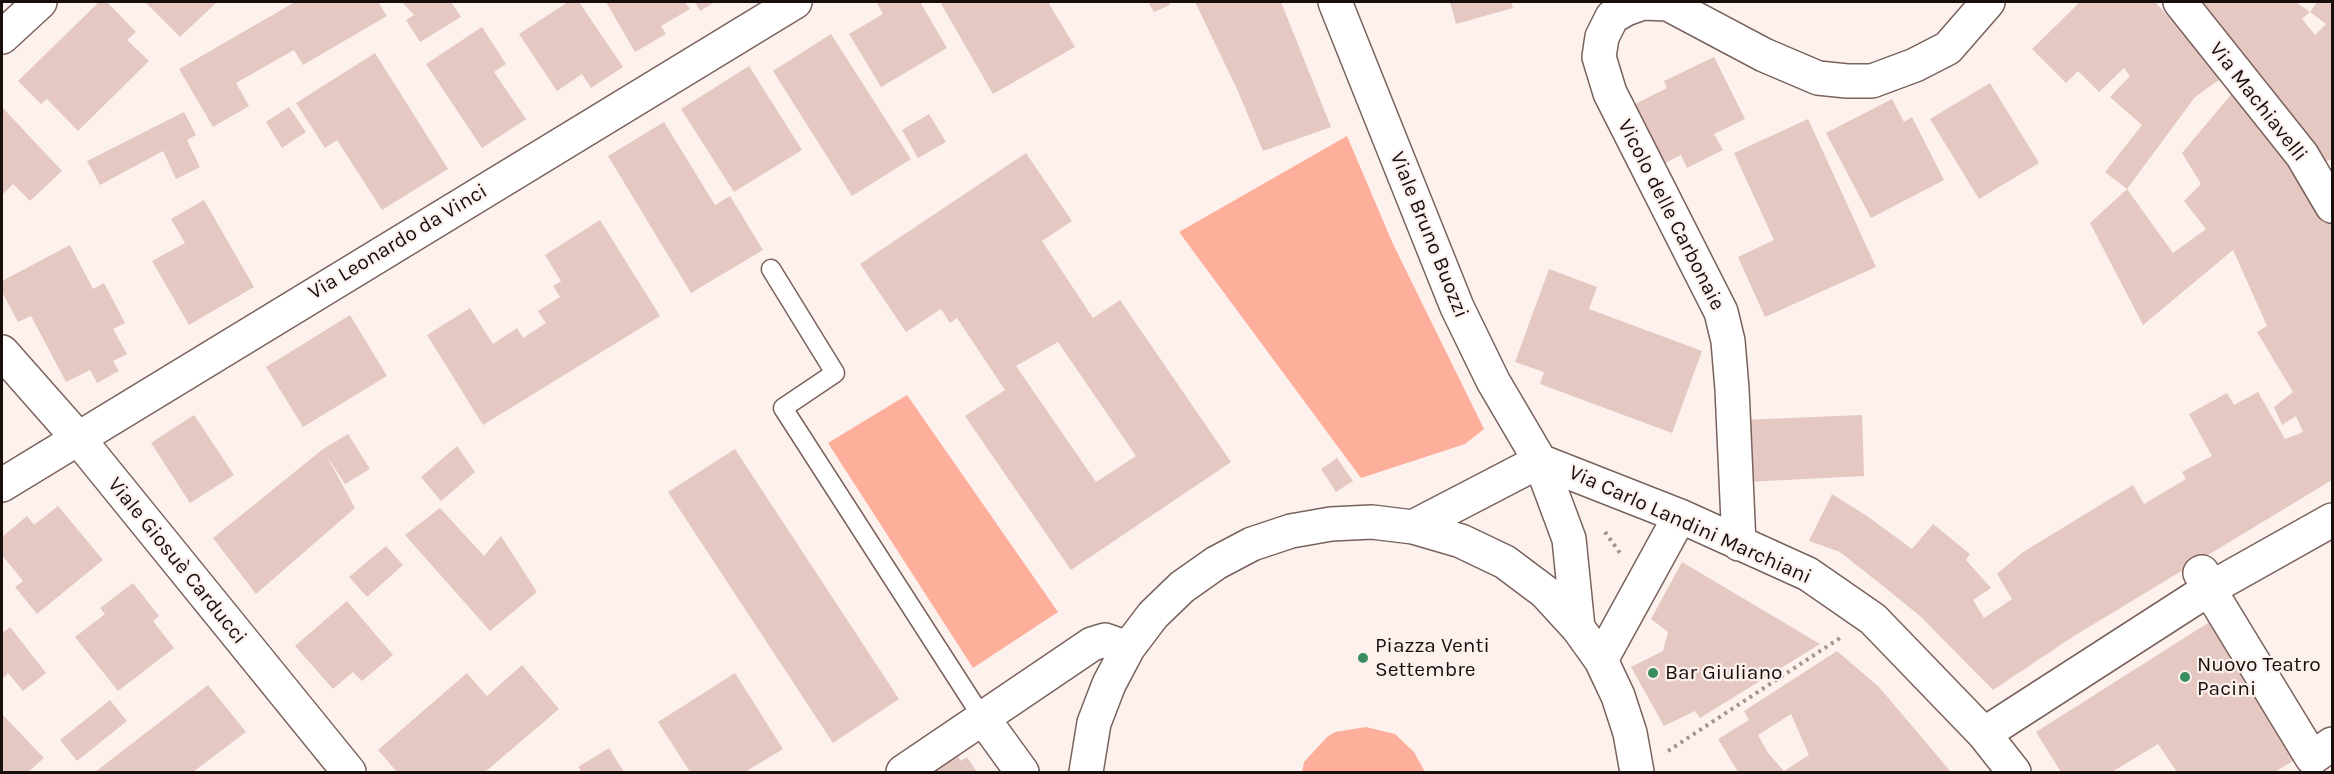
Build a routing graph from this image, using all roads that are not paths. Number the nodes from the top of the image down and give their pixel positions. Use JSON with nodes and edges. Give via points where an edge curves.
{"nodes":[{"id":1,"x":40,"y":2,"type":"edge"},
{"id":2,"x":795,"y":2,"type":"edge"},
{"id":3,"x":1335,"y":2,"type":"edge"},
{"id":4,"x":1988,"y":2,"type":"edge"},
{"id":5,"x":2188,"y":5,"type":"edge"},
{"id":6,"x":1608,"y":9,"type":"edge"},
{"id":7,"x":2,"y":37,"type":"edge"},
{"id":8,"x":2332,"y":206,"type":"edge"},
{"id":9,"x":771,"y":269,"type":"dead end"},
{"id":10,"x":2,"y":352,"type":"edge"},
{"id":11,"x":77,"y":437,"type":"junction"},
{"id":12,"x":1540,"y":460,"type":"junction"},
{"id":13,"x":2,"y":484,"type":"edge"},
{"id":14,"x":2332,"y":494,"type":"edge"},
{"id":15,"x":1680,"y":516,"type":"junction"},
{"id":16,"x":2332,"y":520,"type":"edge"},
{"id":17,"x":1413,"y":527,"type":"junction"},
{"id":18,"x":1739,"y":544,"type":"junction"},
{"id":19,"x":2210,"y":589,"type":"junction"},
{"id":20,"x":1578,"y":627,"type":"junction"},
{"id":21,"x":1128,"y":648,"type":"junction"},
{"id":22,"x":1601,"y":660,"type":"junction"},
{"id":23,"x":982,"y":717,"type":"junction"},
{"id":24,"x":1984,"y":734,"type":"junction"},
{"id":25,"x":2332,"y":744,"type":"edge"},
{"id":26,"x":349,"y":772,"type":"edge"},
{"id":27,"x":903,"y":772,"type":"edge"},
{"id":28,"x":1022,"y":772,"type":"edge"},
{"id":29,"x":1086,"y":772,"type":"edge"},
{"id":30,"x":1636,"y":772,"type":"edge"},
{"id":31,"x":2014,"y":772,"type":"edge"}],
"edges":[{"from":1,"to":7,"type":"street"},
{"from":2,"to":11,"type":"street","name":"Via Leonardo da Vinci"},
{"from":3,"to":12,"type":"street","name":"Viale Bruno Buozzi","via":[[1457,307],[1492,381]]},
{"from":4,"to":6,"type":"street","via":[[1948,48],[1872,81],[1818,78],[1764,55],[1668,4],[1643,3],[1626,9]]},
{"from":5,"to":8,"type":"street","name":"Via Machiavelli","via":[[2302,155]]},
{"from":6,"to":18,"type":"street","name":"Vicolo delle Carbonaie","via":[[1599,57],[1610,93],[1721,312],[1732,388]]},
{"from":9,"to":23,"type":"lane","via":[[835,373],[783,408]]},
{"from":10,"to":11,"type":"street","name":"Viale Giosuè Carducci"},
{"from":11,"to":13,"type":"street","name":"Via Leonardo da Vinci"},
{"from":11,"to":26,"type":"street","name":"Viale Giosuè Carducci"},
{"from":12,"to":15,"type":"street","name":"Via Carlo Landini Marchiani"},
{"from":12,"to":17,"type":"street"},
{"from":12,"to":20,"type":"street","via":[[1569,539]]},
{"from":14,"to":19,"type":"street","via":[[2200,573]]},
{"from":15,"to":18,"type":"street","name":"Via Carlo Landini Marchiani"},
{"from":15,"to":22,"type":"street"},
{"from":16,"to":19,"type":"street"},
{"from":17,"to":20,"type":"street","via":[[1461,541],[1505,562],[1545,591]]},
{"from":17,"to":21,"type":"street","via":[[1372,522],[1331,524],[1291,531],[1252,544],[1182,586]]},
{"from":18,"to":24,"type":"street","name":"Via Carlo Landini Marchiani","via":[[1808,573],[1870,618]]},
{"from":19,"to":24,"type":"street"},
{"from":19,"to":25,"type":"street","via":[[2312,758]]},
{"from":20,"to":22,"type":"street"},
{"from":21,"to":23,"type":"street","via":[[1106,640],[1092,644]]},
{"from":21,"to":29,"type":"street","via":[[1094,723]]},
{"from":22,"to":30,"type":"street","via":[[1630,733]]},
{"from":23,"to":27,"type":"street"},
{"from":23,"to":28,"type":"street"},
{"from":24,"to":31,"type":"street","name":"Via Carlo Landini Marchiani"}]}
